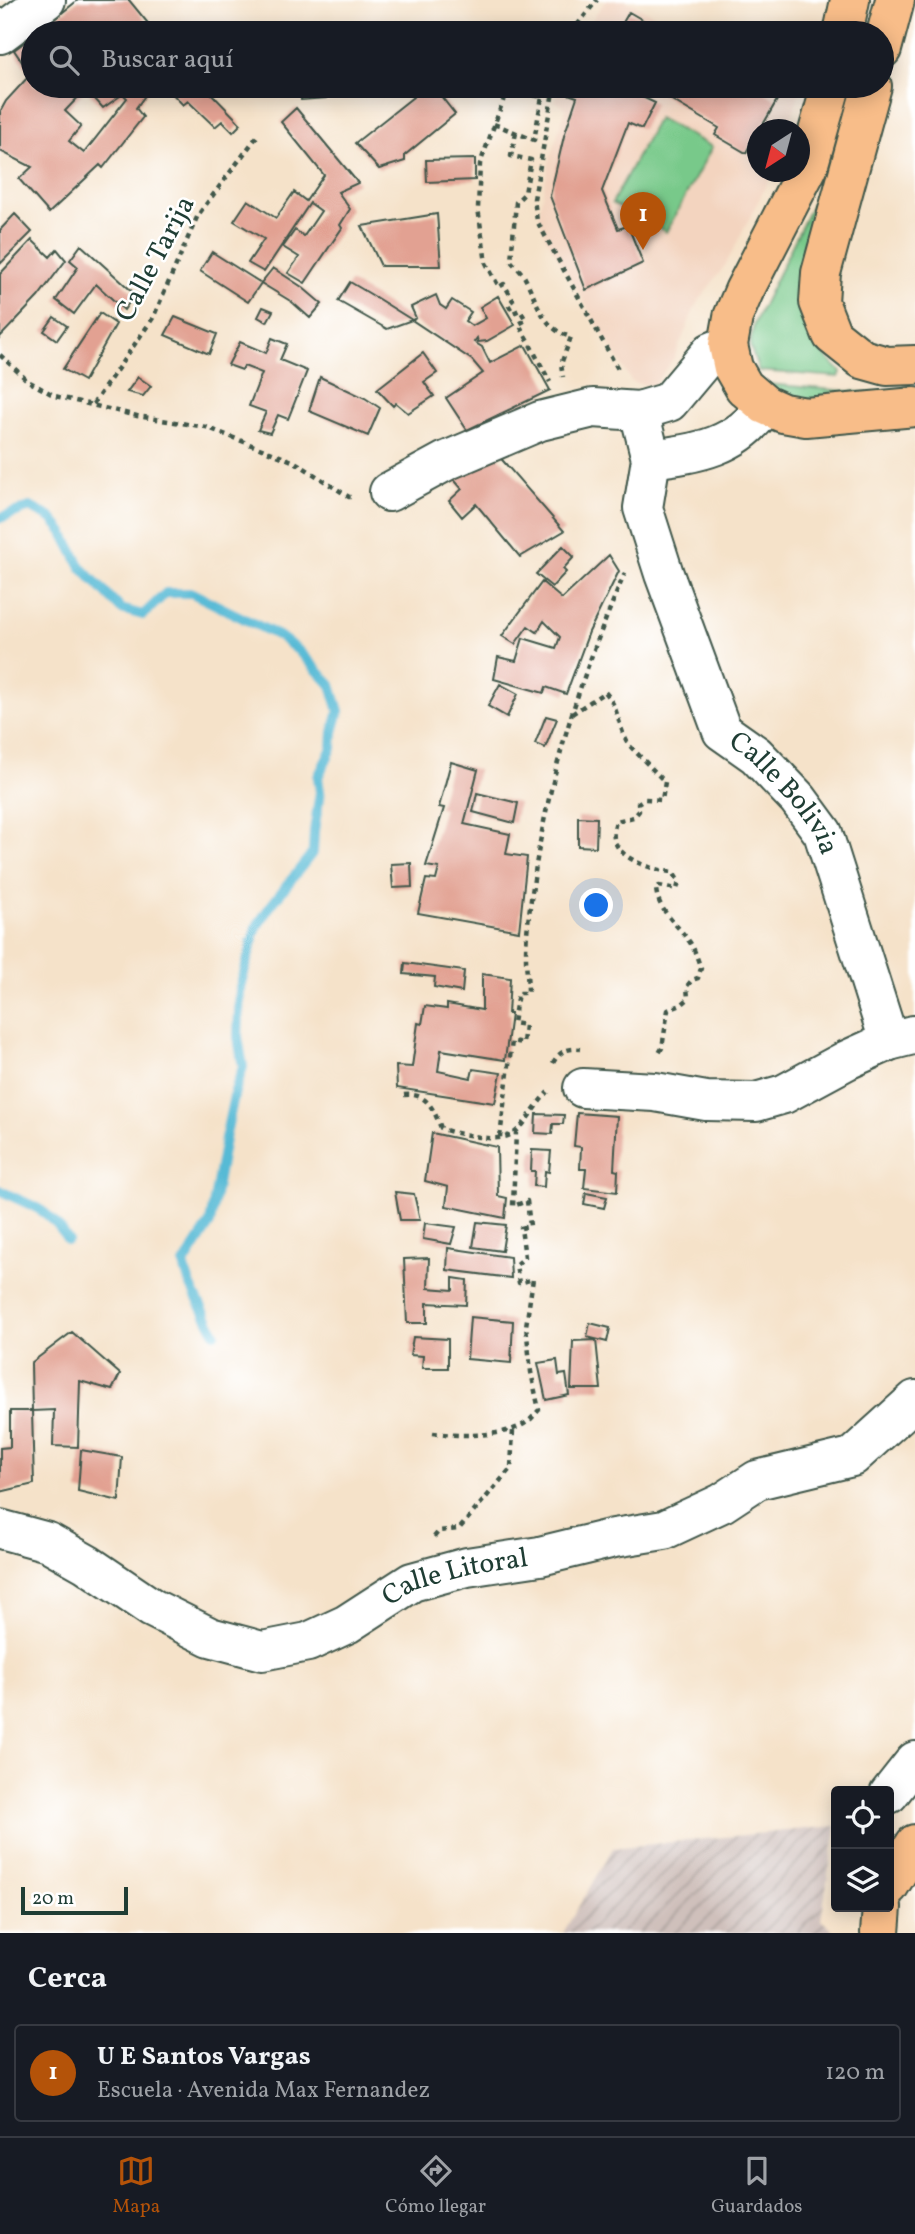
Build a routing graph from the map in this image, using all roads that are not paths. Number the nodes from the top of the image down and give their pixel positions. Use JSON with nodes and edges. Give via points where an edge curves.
{"nodes":[{"id":1,"x":46,"y":0,"type":"edge"},
{"id":2,"x":850,"y":0,"type":"edge"},
{"id":3,"x":895,"y":0,"type":"edge"},
{"id":4,"x":846,"y":21,"type":"edge"},
{"id":5,"x":889,"y":21,"type":"edge"},
{"id":6,"x":0,"y":34,"type":"edge"},
{"id":7,"x":828,"y":98,"type":"edge"},
{"id":8,"x":869,"y":98,"type":"edge"},
{"id":9,"x":728,"y":345,"type":"junction"},
{"id":10,"x":915,"y":365,"type":"edge"},
{"id":11,"x":765,"y":405,"type":"junction"},
{"id":12,"x":915,"y":407,"type":"edge"},
{"id":13,"x":639,"y":411,"type":"junction"},
{"id":14,"x":651,"y":458,"type":"junction"},
{"id":15,"x":389,"y":492,"type":"road end"},
{"id":16,"x":902,"y":1038,"type":"edge"},
{"id":17,"x":565,"y":1085,"type":"road end"},
{"id":18,"x":915,"y":1400,"type":"edge"},
{"id":19,"x":0,"y":1529,"type":"edge"},
{"id":20,"x":915,"y":1760,"type":"edge"},
{"id":21,"x":894,"y":1787,"type":"edge"},
{"id":22,"x":915,"y":1844,"type":"edge"},
{"id":23,"x":894,"y":1878,"type":"edge"}],
"edges":[{"from":1,"to":6,"type":"street"},
{"from":2,"to":4,"type":"main road"},
{"from":3,"to":5,"type":"main road"},
{"from":7,"to":9,"type":"main road","via":[[808,167],[744,291]]},
{"from":8,"to":10,"type":"main road","via":[[821,273],[820,303],[832,335],[862,359],[887,366]]},
{"from":9,"to":11,"type":"main road","via":[[733,368],[744,387]]},
{"from":9,"to":13,"type":"street","via":[[711,352],[669,402]]},
{"from":11,"to":12,"type":"main road","via":[[806,417]]},
{"from":11,"to":14,"type":"street","via":[[755,422],[730,438],[699,452]]},
{"from":13,"to":14,"type":"street","name":"Calle Bolivia"},
{"from":13,"to":15,"type":"street","via":[[593,408],[540,421],[446,461]]},
{"from":14,"to":16,"type":"street","name":"Calle Bolivia","via":[[643,508],[722,731],[756,755],[823,833]]},
{"from":16,"to":17,"type":"street","via":[[847,1060],[784,1094],[756,1102]]},
{"from":18,"to":19,"type":"street","name":"Calle Litoral","via":[[852,1457],[757,1480],[722,1503],[664,1530],[467,1567],[412,1583],[347,1624],[308,1642],[262,1651],[210,1637],[152,1608],[48,1542]]},
{"from":20,"to":21,"type":"street"},
{"from":22,"to":23,"type":"main road"}]}
